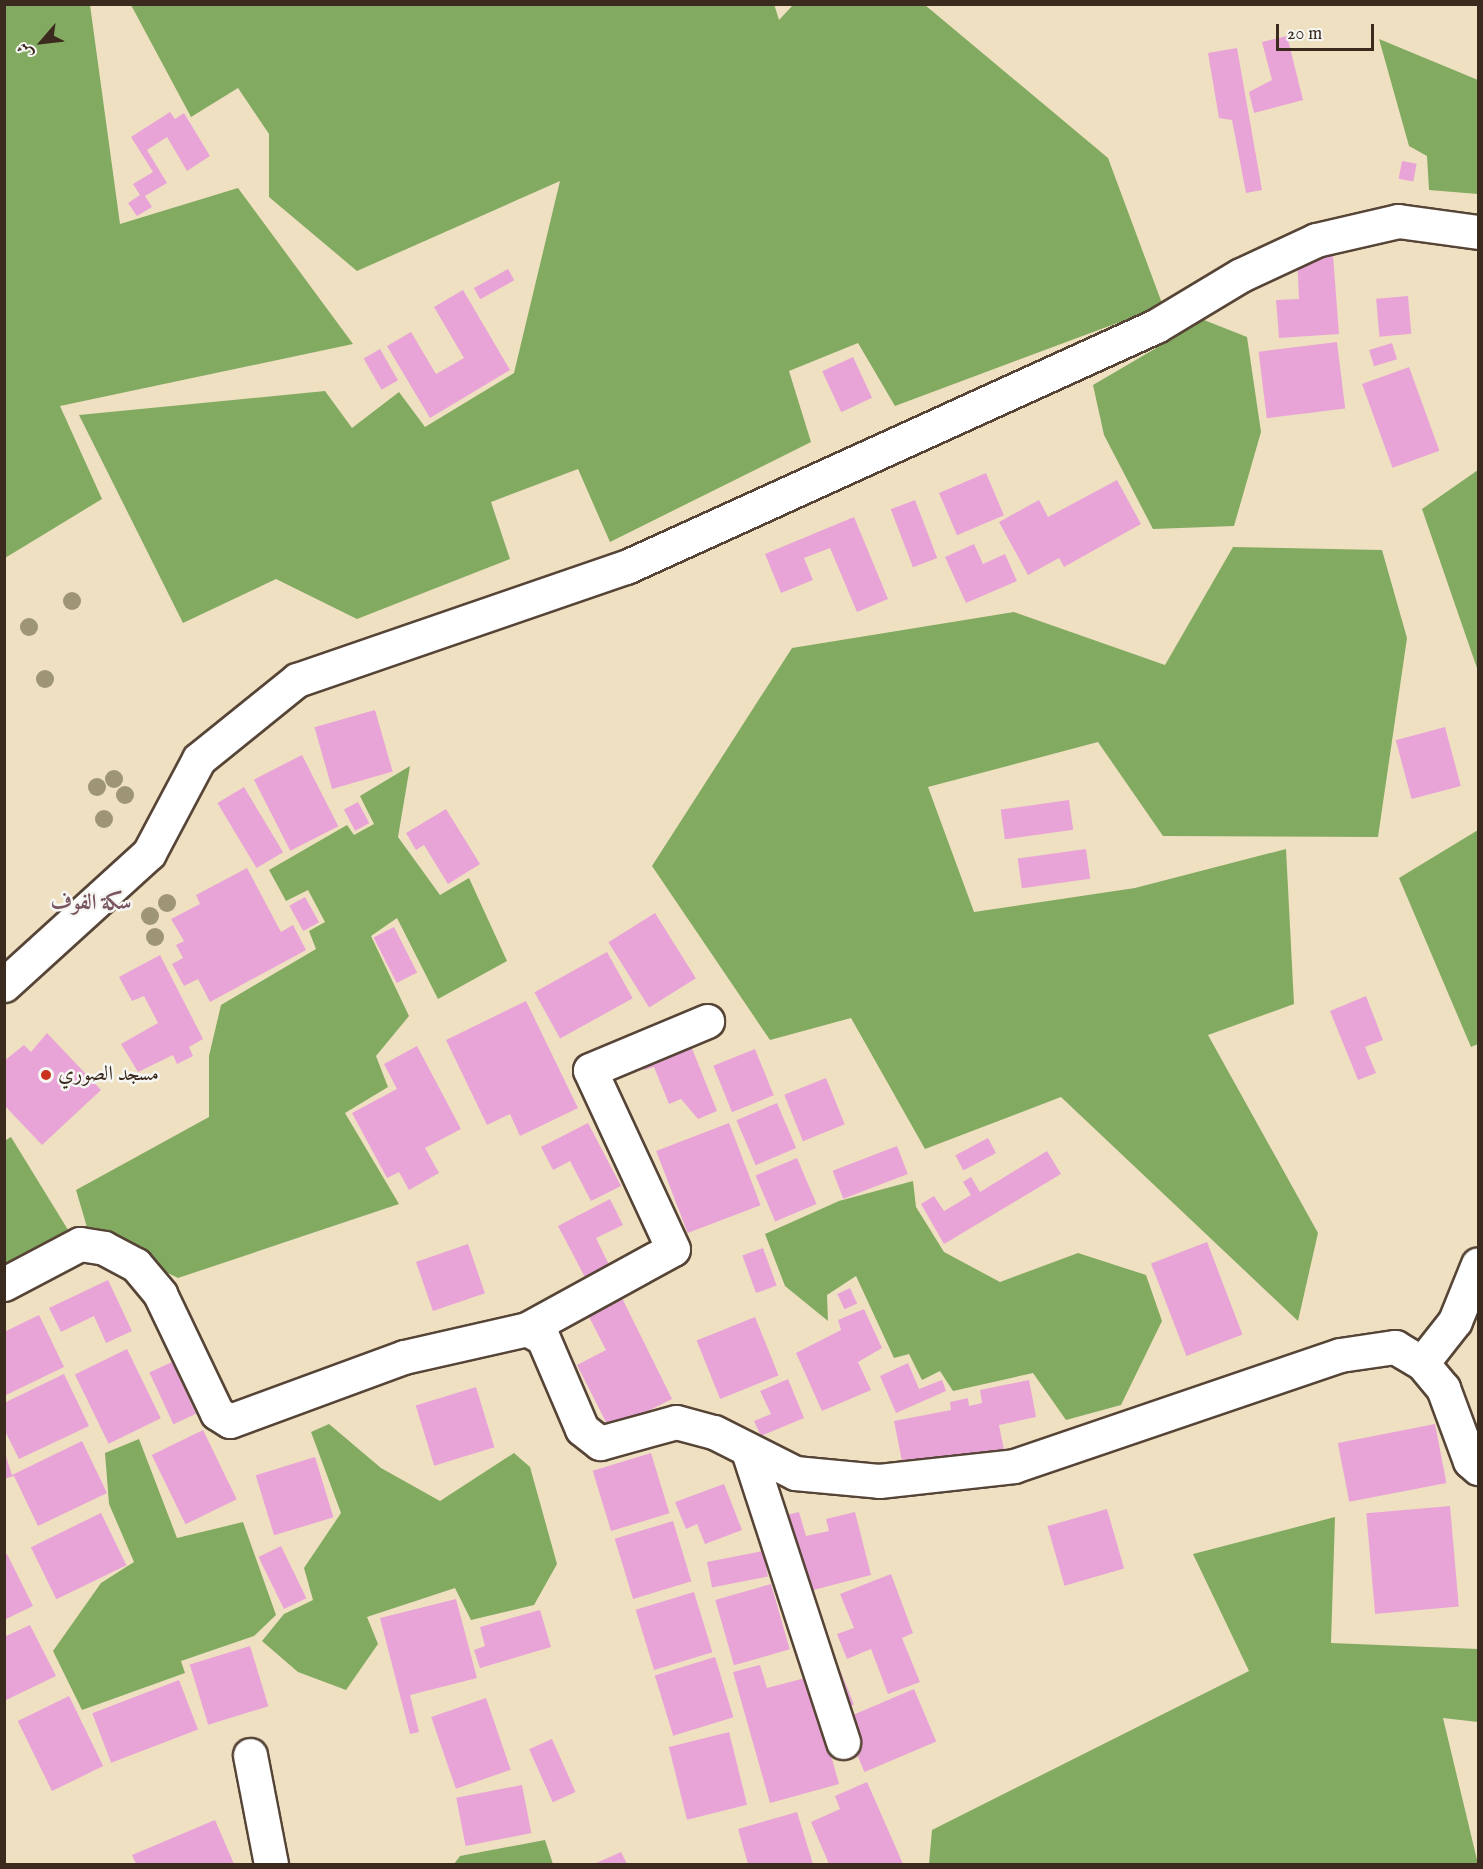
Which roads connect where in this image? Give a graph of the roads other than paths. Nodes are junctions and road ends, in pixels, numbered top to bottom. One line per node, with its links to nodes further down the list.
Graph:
1 (1479, 232): 2 (street)
2 (4, 985)
3 (707, 1021): 6 (street)
4 (1479, 1264): 7 (street)
5 (4, 1284): 6 (street)
6 (527, 1329): 8 (street)
7 (1422, 1363): 8 (street); 9 (street)
8 (749, 1454): 10 (street)
9 (1479, 1468)
10 (843, 1742)
11 (250, 1755): 12 (street)
12 (271, 1864)

